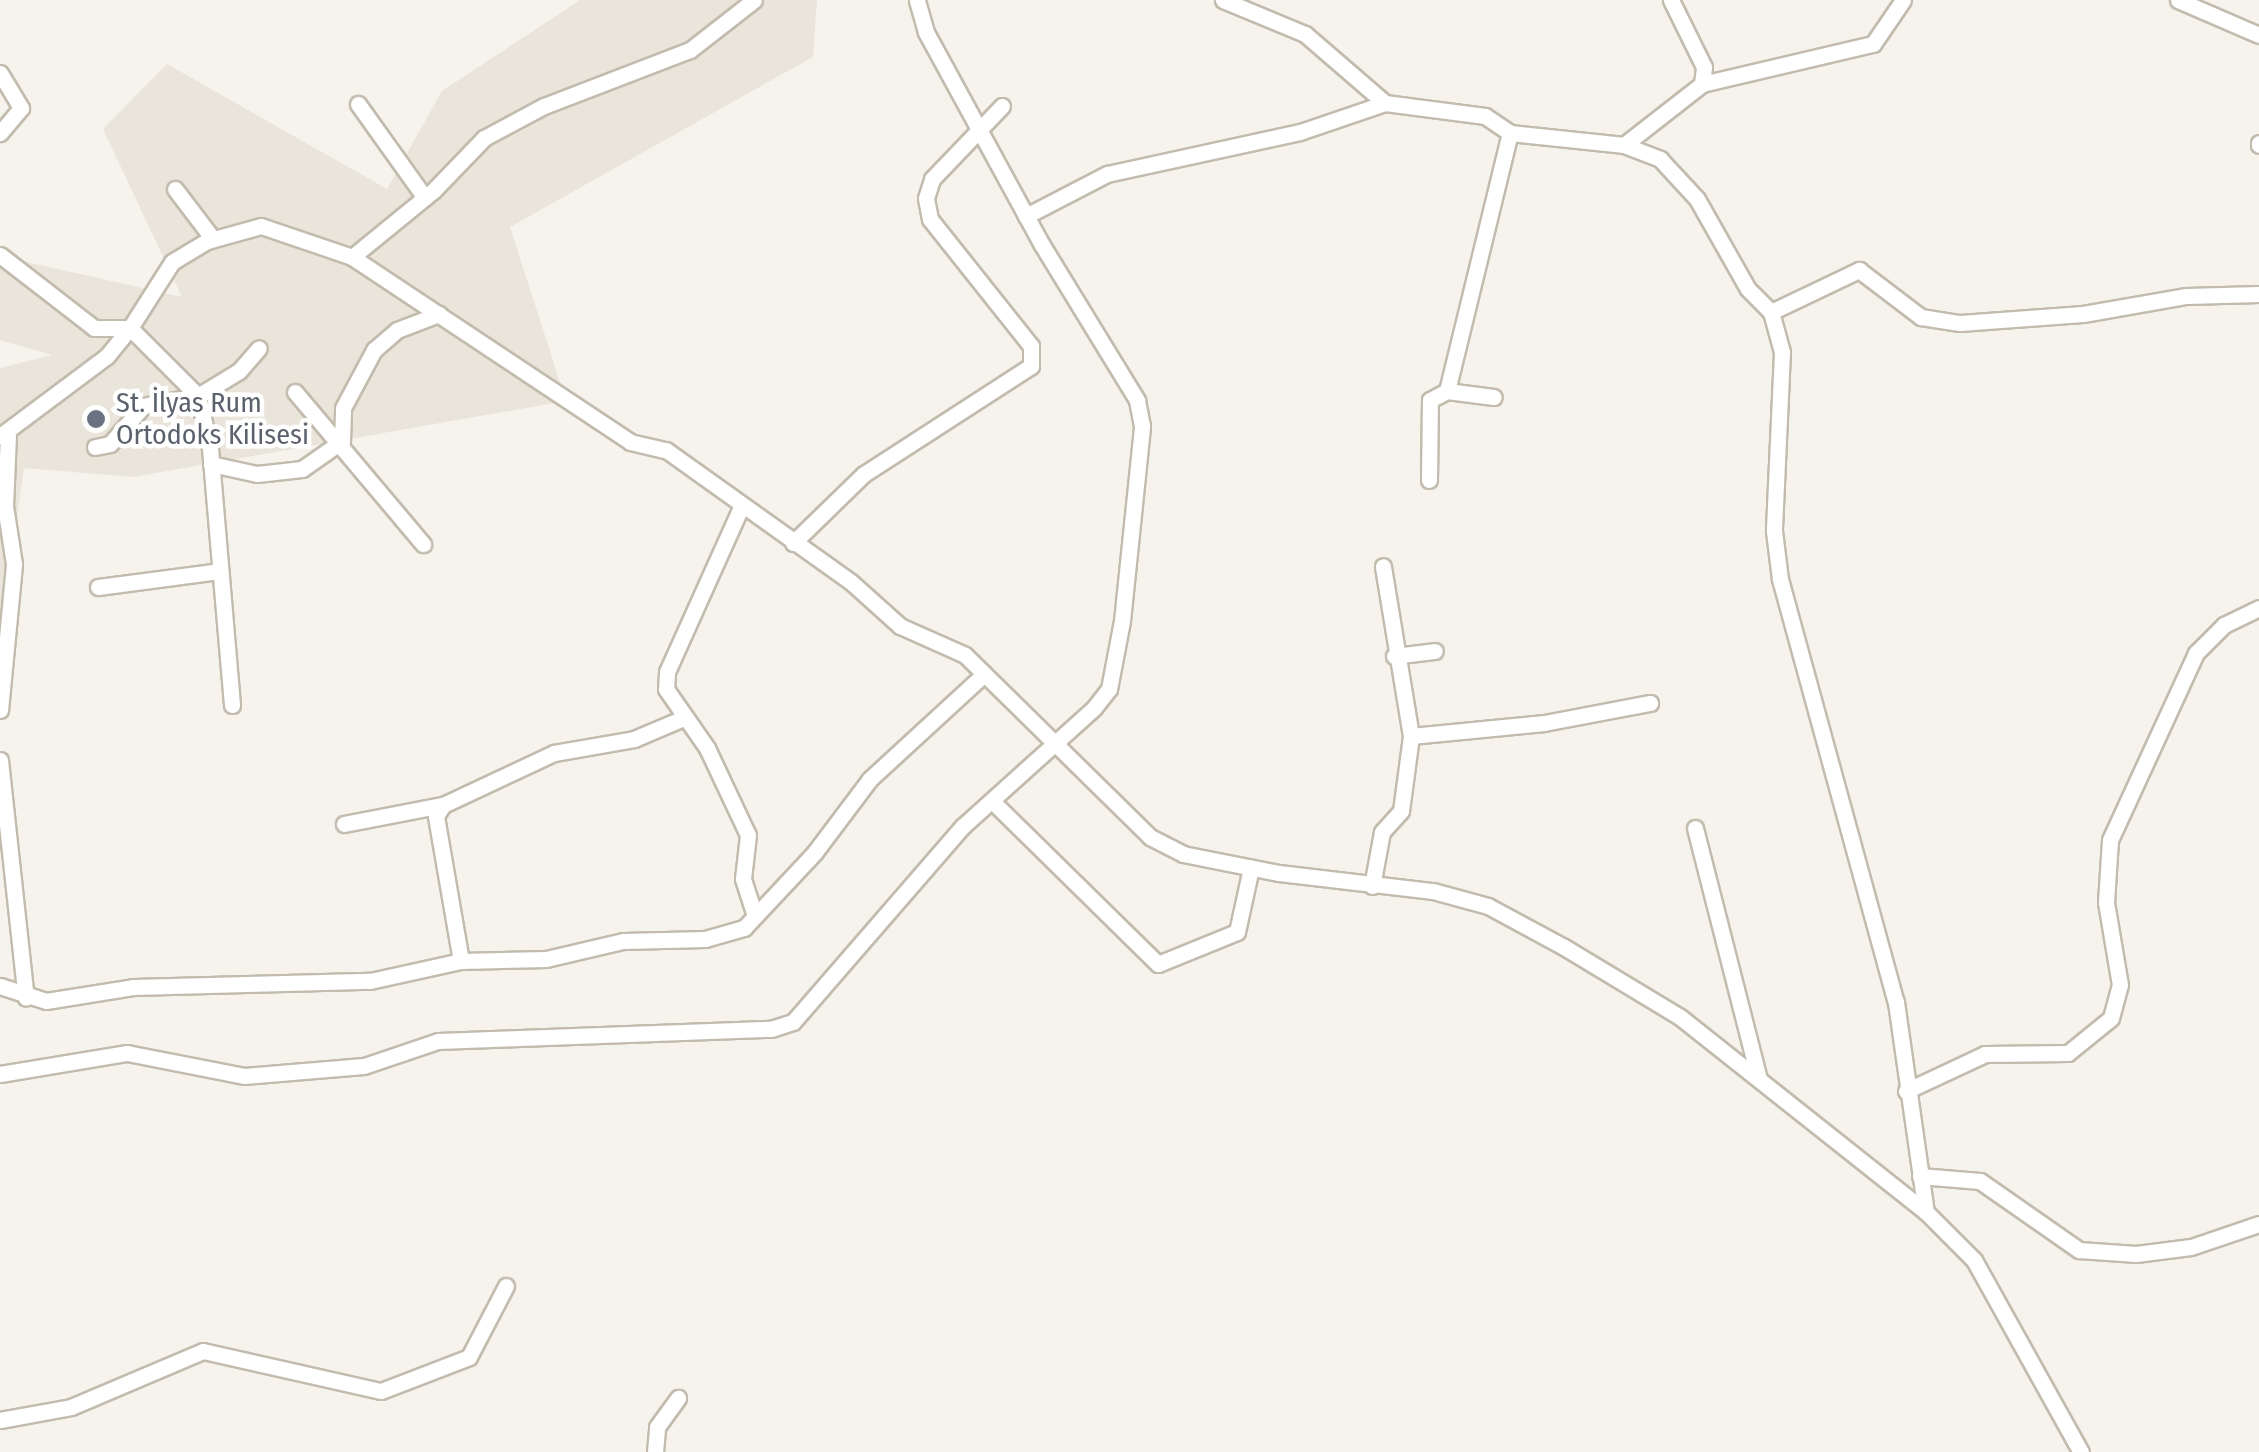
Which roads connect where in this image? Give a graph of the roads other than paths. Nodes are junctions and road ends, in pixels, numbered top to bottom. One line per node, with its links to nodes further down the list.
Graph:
1 (754, 0): 18 (street)
2 (917, 0): 13 (street)
3 (1223, 0): 10 (street)
4 (1671, 0): 9 (street)
5 (1903, 0): 9 (street)
6 (2178, 0): 7 (street)
7 (2259, 35)
8 (0, 73): 14 (street)
9 (1702, 84): 16 (street)
10 (1385, 102): 15 (street); 19 (street)
11 (358, 104): 18 (street)
12 (1002, 106): 13 (street)
13 (978, 128): 19 (street); 38 (street)
14 (0, 133)
15 (1510, 133): 16 (street); 29 (street)
16 (1624, 145): 24 (street)
17 (175, 188): 20 (street)
18 (425, 198): 22 (street)
19 (1026, 216): 52 (street)
20 (214, 239): 22 (street); 26 (street)
21 (0, 255): 26 (street)
22 (352, 257): 25 (street)
23 (2259, 294): 24 (street)
24 (1771, 312): 66 (street)
25 (439, 314): 33 (street); 37 (street)
26 (130, 328): 30 (street); 32 (street)
27 (259, 348): 30 (street)
28 (295, 392): 33 (street)
29 (1448, 392): 31 (street); 36 (street)
30 (198, 396): 34 (street); 35 (street)
31 (1494, 397)
32 (4, 435): 49 (street)
33 (342, 440): 35 (street); 39 (street)
34 (95, 447)
35 (212, 464): 41 (street)
36 (1429, 480)
37 (742, 505): 38 (street); 50 (street)
38 (793, 543): 46 (street)
39 (423, 544)
40 (1383, 566): 45 (street)
41 (219, 571): 42 (street); 48 (street)
42 (98, 587)
43 (2259, 608): 66 (street)
44 (1435, 651): 45 (street)
45 (1394, 656): 51 (street)
46 (984, 674): 52 (street); 60 (street)
47 (1650, 702): 51 (street)
48 (232, 705)
49 (0, 710)
50 (686, 717): 55 (street); 60 (street)
51 (1411, 736): 59 (street)
52 (1054, 743): 54 (street); 58 (street)
53 (0, 760): 63 (street)
54 (993, 802): 58 (street); 64 (street)
55 (443, 805): 56 (street); 61 (street)
56 (344, 824)
57 (1695, 828): 65 (street)
58 (1251, 868): 59 (street)
59 (1372, 886): 65 (street)
60 (755, 916): 61 (street)
61 (461, 961): 63 (street)
62 (0, 986): 63 (street)
63 (26, 998)
64 (0, 1074)
65 (1758, 1076): 68 (street)
66 (1906, 1091): 67 (street)
67 (1920, 1176): 68 (street); 69 (street)
68 (1926, 1212): 74 (street)
69 (2259, 1224)
70 (506, 1286): 72 (street)
71 (678, 1398): 73 (street)
72 (0, 1420)
73 (655, 1452)
74 (2081, 1452)

